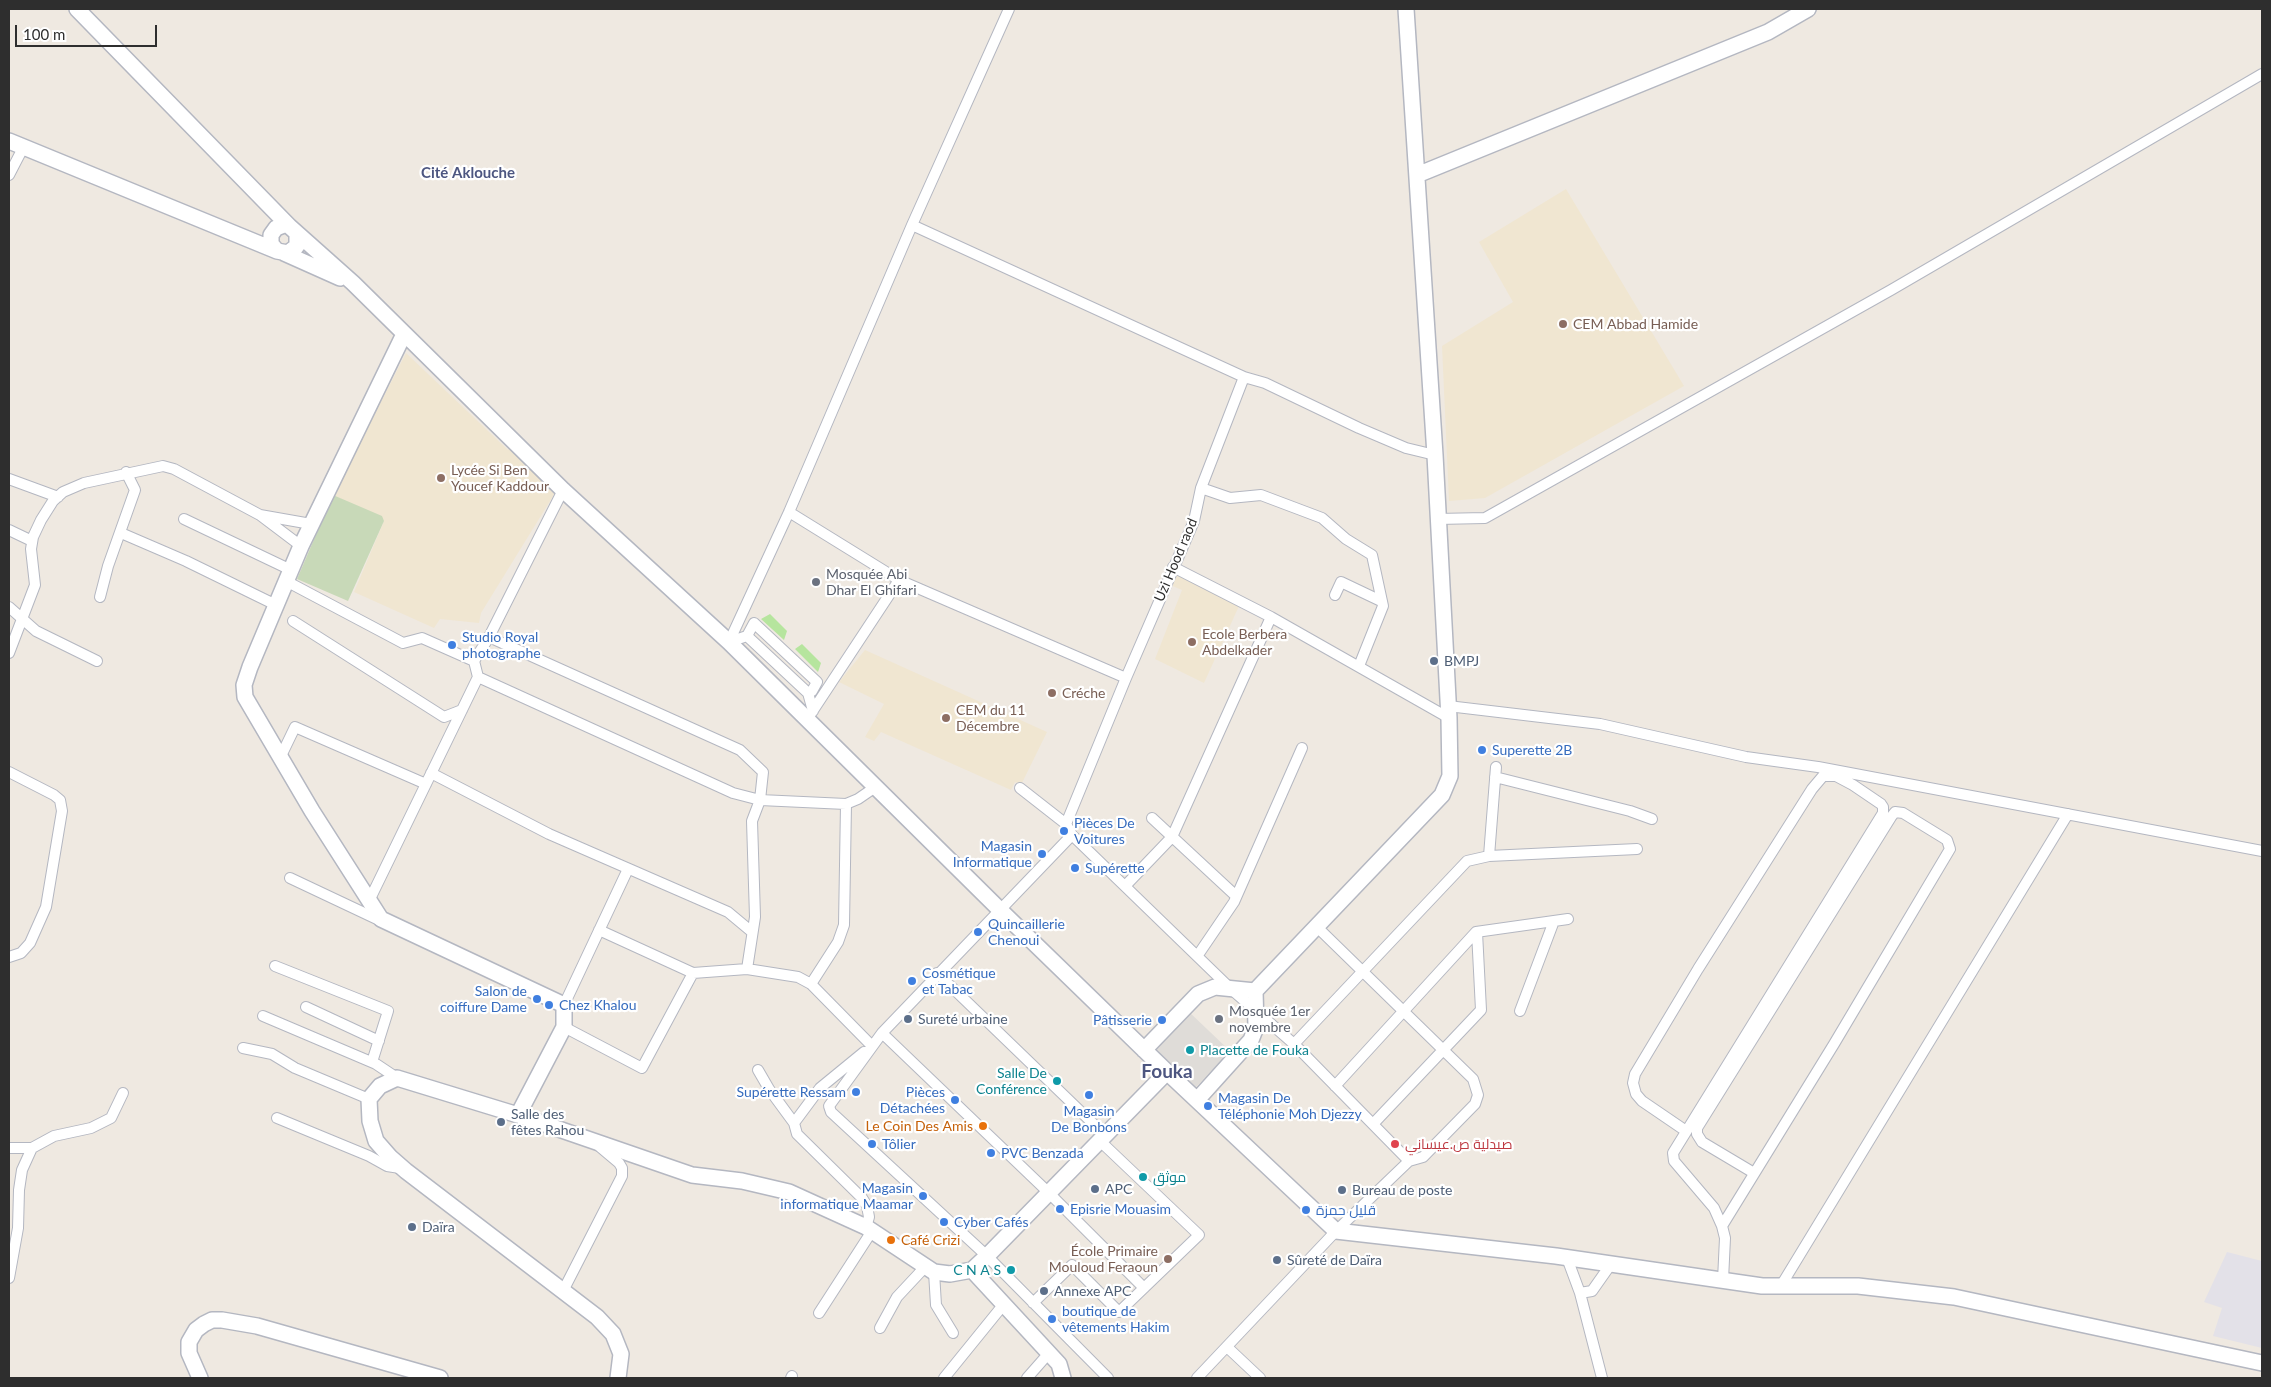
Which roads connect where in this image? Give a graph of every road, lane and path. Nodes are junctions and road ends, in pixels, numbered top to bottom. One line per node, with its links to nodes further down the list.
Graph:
1 (77, 9): 11 (main road)
2 (1009, 9): 10 (street)
3 (1406, 9): 9 (main road)
4 (1808, 9): 9 (main road)
5 (2262, 74): 25 (street)
6 (9, 142): 7 (main road)
7 (23, 148): 8 (street); 12 (main road)
8 (9, 175)
9 (1417, 175): 16 (main road)
10 (912, 224): 15 (street); 22 (street)
11 (293, 230): 12 (main road); 12 (main road); 13 (main road)
12 (281, 252): 13 (main road)
13 (353, 284): 14 (main road)
14 (404, 334): 20 (main road); 26 (main road)
15 (1244, 377): 16 (street); 19 (street, Uzi Hood raod)
16 (1435, 455): 25 (main road)
17 (126, 472): 21 (street); 23 (street); 28 (street)
18 (9, 479): 21 (street)
19 (1201, 488): 31 (street, Uzi Hood raod); 36 (street)
20 (562, 490): 42 (street); 43 (main road)
21 (58, 497): 29 (street)
22 (789, 512): 33 (street); 43 (street)
23 (260, 515): 26 (street); 30 (street)
24 (184, 519): 32 (street)
25 (1436, 519): 51 (main road)
26 (311, 524): 30 (main road)
27 (9, 530): 29 (street)
28 (121, 533): 35 (street); 37 (street)
29 (32, 541): 40 (street)
30 (301, 546): 32 (main road)
31 (1173, 567): 39 (street); 49 (street, Uzi Hood raod)
32 (289, 575): 37 (main road); 46 (street)
33 (899, 580): 49 (street); 52 (street)
34 (1335, 595): 36 (street)
35 (100, 597)
36 (1381, 601): 47 (street)
37 (276, 605): 54 (main road)
38 (9, 606): 40 (street)
39 (1271, 617): 47 (street); 67 (street)
40 (22, 618): 44 (street); 45 (street)
41 (293, 621): 50 (street)
42 (489, 637): 46 (street); 60 (street)
43 (729, 642): 52 (main road); 52 (street)
44 (9, 653)
45 (97, 660)
46 (474, 661): 48 (street)
47 (1359, 666): 51 (street)
48 (478, 677): 50 (street); 60 (street)
49 (1126, 678): 65 (street, Uzi Hood raod)
50 (462, 710): 56 (street)
51 (1448, 712): 62 (street); 80 (main road)
52 (811, 714): 58 (main road)
53 (1302, 748): 74 (street)
54 (281, 756): 57 (street); 75 (main road)
55 (9, 772): 85 (street)
56 (431, 773): 57 (street); 71 (street)
57 (426, 784): 75 (street)
58 (874, 788): 61 (street); 76 (main road)
59 (1020, 788): 65 (street)
60 (760, 800): 61 (street); 82 (street)
61 (846, 804): 91 (street)
62 (2068, 814): 69 (street); 139 (street)
63 (1152, 818): 67 (street)
64 (1652, 819): 70 (street)
65 (1066, 824): 66 (street)
66 (1072, 834): 73 (street); 76 (street)
67 (1172, 837): 73 (street); 74 (street)
68 (1637, 849): 70 (street)
69 (2262, 851)
70 (1488, 856): 88 (street)
71 (628, 868): 81 (street); 82 (street)
72 (290, 878): 77 (street)
73 (1126, 885): 84 (street)
74 (1236, 896): 84 (street)
75 (370, 899): 77 (main road)
76 (999, 909): 90 (street); 107 (main road)
77 (381, 918): 94 (main road)
78 (1568, 919): 79 (street)
79 (1554, 921): 83 (street); 97 (street)
80 (1316, 926): 88 (street); 93 (main road)
81 (599, 930): 89 (street); 94 (street)
82 (752, 932): 87 (street)
83 (1477, 932): 98 (street); 106 (street)
84 (1198, 955): 92 (street)
85 (9, 957)
86 (275, 966): 102 (street)
87 (747, 969): 89 (street); 91 (street)
88 (1363, 972): 98 (street); 103 (street)
89 (693, 973): 100 (street)
90 (937, 973): 101 (street); 121 (street)
91 (811, 984): 104 (street)
92 (1231, 988): 93 (main road); 96 (street); 107 (main road)
93 (1255, 991): 96 (main road)
94 (564, 1005): 100 (main road)
95 (306, 1007): 102 (street)
96 (1256, 1011): 103 (street); 115 (main road)
97 (1520, 1011)
98 (1403, 1012): 106 (street); 112 (street)
99 (263, 1016): 108 (street)
100 (564, 1027): 116 (main road)
101 (882, 1032): 104 (street); 128 (street)
102 (378, 1041): 108 (street)
103 (1294, 1044): 112 (street)
104 (872, 1046): 118 (street); 132 (street)
105 (243, 1048): 114 (street)
106 (1442, 1049): 119 (street); 125 (street)
107 (1144, 1050): 110 (main road)
108 (372, 1062): 111 (street)
109 (758, 1070): 118 (street)
110 (1167, 1072): 115 (main road); 121 (main road)
111 (397, 1078): 114 (main road); 116 (main road)
112 (1335, 1086): 119 (street)
113 (123, 1093): 124 (street)
114 (369, 1099): 126 (main road)
115 (1197, 1100): 131 (main road)
116 (518, 1115): 122 (main road)
117 (276, 1118): 126 (street)
118 (794, 1123): 130 (street)
119 (1373, 1124): 125 (street)
120 (1686, 1131): 120 (street); 129 (street)
121 (1103, 1138): 128 (main road); 140 (street)
122 (594, 1141): 130 (main road); 141 (street)
123 (9, 1148): 124 (street)
124 (32, 1148): 137 (street)
125 (1410, 1161): 131 (street)
126 (404, 1169): 141 (main road)
127 (1754, 1173): 127 (street); 129 (street)
128 (1049, 1193): 132 (main road); 140 (street)
129 (1722, 1226): 138 (street)
130 (869, 1229): 135 (main road); 145 (street)
131 (1336, 1232): 133 (main road); 148 (street)
132 (987, 1256): 136 (main road); 143 (street)
133 (1567, 1258): 134 (main road); 142 (street)
134 (1611, 1264): 138 (main road); 142 (street)
135 (930, 1270): 136 (main road); 146 (street); 147 (street)
136 (972, 1270): 144 (main road)
137 (9, 1278)
138 (1723, 1280): 139 (main road)
139 (1782, 1284): 150 (main road)
140 (1144, 1288): 143 (street)
141 (563, 1291): 153 (main road)
142 (1580, 1293): 160 (street)
143 (1033, 1303): 157 (street)
144 (1004, 1304): 149 (main road); 154 (street)
145 (818, 1313)
146 (880, 1328)
147 (953, 1333)
148 (1227, 1347): 158 (street); 159 (street)
149 (1049, 1354): 155 (street); 156 (main road)
150 (2262, 1363)
151 (200, 1378): 152 (main road)
152 (440, 1378)
153 (618, 1378)
154 (944, 1378)
155 (1027, 1378)
156 (1063, 1378)
157 (1108, 1378)
158 (1197, 1378)
159 (1260, 1378)
160 (1602, 1378)

